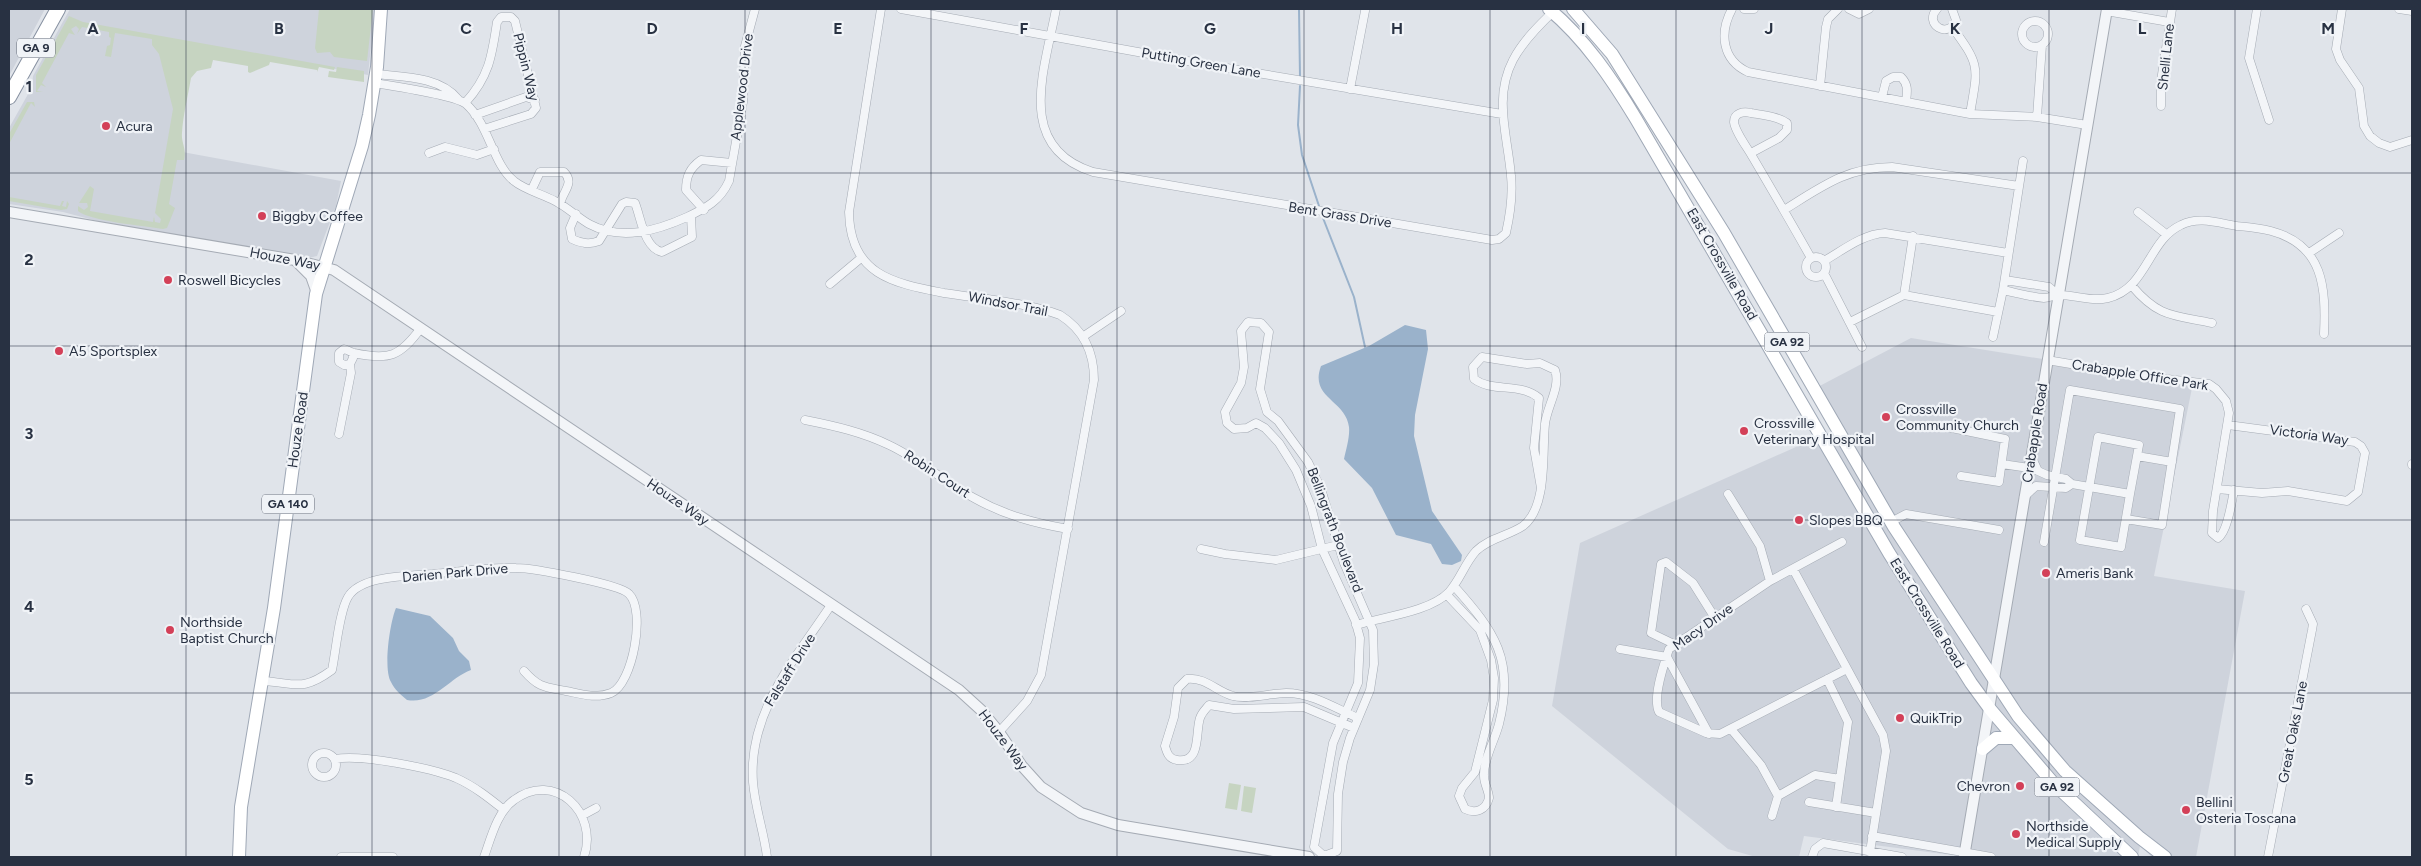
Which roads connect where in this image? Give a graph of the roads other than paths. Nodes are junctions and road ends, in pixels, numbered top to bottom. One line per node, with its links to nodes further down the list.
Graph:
1 (58, 9): 31 (highway, GA 9)
2 (381, 9): 28 (main road, Houze Road / GA 140)
3 (755, 9): 49 (street, Applewood Drive)
4 (881, 9): 66 (street, Windsor Trail)
5 (901, 9): 26 (street, Putting Green Lane)
6 (1056, 9): 26 (street, Bent Grass Drive)
7 (1573, 9): 116 (main road, East Crossville Road / GA 92)
8 (1732, 9): 29 (street)
9 (1744, 9): 10 (street)
10 (1754, 9)
11 (1838, 9): 29 (street)
12 (1849, 9): 13 (street)
13 (1869, 9)
14 (1937, 9): 25 (street)
15 (1952, 9): 25 (street)
16 (2172, 9): 24 (street, Shelli Lane)
17 (2257, 9): 41 (street)
18 (2342, 9): 44 (street)
19 (2399, 9): 23 (street)
20 (1553, 10): 37 (street, Bent Grass Drive); 147 (main road, East Crossville Road / GA 92)
21 (2106, 10): 24 (street); 42 (street, Crabapple Road)
22 (1364, 11): 30 (street)
23 (2412, 11)
24 (2169, 22): 36 (street, Shelli Lane)
25 (1952, 27): 38 (street)
26 (1051, 35): 30 (street, Putting Green Lane); 37 (street, Bent Grass Drive)
27 (2042, 45): 40 (street)
28 (375, 79): 34 (street); 34 (street, Applewood Drive); 70 (main road, Houze Road / GA 140)
29 (1820, 86): 32 (street)
30 (1350, 89): 37 (street, Putting Green Lane)
31 (9, 97)
32 (1882, 97): 35 (street); 35 (street)
33 (535, 100): 34 (street, Pippin Way); 39 (street); 43 (street, Pippin Way)
34 (462, 102): 39 (street, Applewood Drive)
35 (1906, 102): 38 (street)
36 (2161, 106)
37 (1502, 114)
38 (1970, 114): 40 (street)
39 (475, 115): 43 (street, Applewood Drive)
40 (2037, 117): 42 (street)
41 (2269, 120)
42 (2087, 125): 79 (street, Crabapple Road)
43 (484, 129): 45 (street, Applewood Drive)
44 (2412, 140)
45 (494, 148): 46 (street); 51 (street, Applewood Drive)
46 (429, 152)
47 (1751, 153): 47 (street); 54 (street)
48 (2023, 161): 50 (street)
49 (732, 164): 53 (street, Applewood Drive); 53 (street)
50 (2019, 186): 54 (street); 64 (street)
51 (532, 189): 52 (street, Applewood Drive); 52 (street)
52 (560, 204): 57 (street, Applewood Drive)
53 (704, 210): 58 (street, Applewood Drive)
54 (1784, 210): 67 (street)
55 (9, 212): 68 (street, Houze Way)
56 (2138, 212): 62 (street)
57 (576, 214): 59 (street, Applewood Drive); 59 (street)
58 (690, 216): 60 (street, Applewood Drive); 60 (street)
59 (604, 230): 60 (street, Applewood Drive); 60 (street)
60 (645, 232)
61 (2339, 232): 65 (street)
62 (2166, 234): 65 (street); 75 (street)
63 (1912, 236): 64 (street); 69 (street); 78 (street)
64 (2008, 253): 72 (street)
65 (2309, 253): 86 (street)
66 (861, 258): 73 (street); 87 (street, Windsor Trail)
67 (1811, 258): 69 (street); 71 (street)
68 (295, 260): 70 (street, Houze Way); 77 (street)
69 (1824, 261): 71 (street)
70 (323, 266): 77 (main road, Houze Road / GA 140); 85 (street, Houze Way)
71 (1824, 272): 83 (street)
72 (2005, 280): 74 (street); 76 (street)
73 (830, 284)
74 (2035, 285): 79 (street); 80 (street)
75 (2132, 286): 79 (street); 84 (street)
76 (2003, 290): 80 (street); 82 (street)
77 (316, 293): 141 (main road, Houze Road / GA 140)
78 (1904, 295): 82 (street); 83 (street)
79 (2058, 295): 80 (street); 91 (street, Crabapple Road)
80 (2032, 296)
81 (1122, 311): 87 (street)
82 (1998, 312): 88 (street)
83 (1850, 322): 89 (street)
84 (2212, 322)
85 (421, 328): 90 (street); 128 (street, Houze Way)
86 (2324, 334)
87 (1084, 336): 117 (street, Windsor Trail)
88 (1993, 338)
89 (1862, 347)
90 (352, 353): 92 (street); 92 (street)
91 (2047, 360): 94 (street, Crabapple Office Park); 99 (street, Crabapple Road)
92 (350, 364): 97 (street)
93 (805, 420): 117 (street, Robin Court)
94 (2228, 424): 110 (street, Crabapple Office Park); 111 (street, Victoria Way)
95 (1947, 427): 102 (street)
96 (1284, 428): 98 (street); 98 (street, Bellingrath Boulevard); 121 (street, Bellingrath Boulevard)
97 (339, 434)
98 (1273, 436): 123 (street, Bellingrath Boulevard)
99 (2031, 456): 103 (street, Crabapple Road); 105 (street)
100 (2137, 456): 101 (street); 108 (street); 113 (street)
101 (2172, 462): 105 (street); 115 (street)
102 (2002, 464): 103 (street); 104 (street)
103 (2029, 468): 114 (street, Crabapple Road)
104 (1961, 476)
105 (2054, 477): 106 (street); 107 (street)
106 (2072, 484): 107 (street); 108 (street)
107 (2053, 486): 114 (street); 120 (street)
108 (2089, 487): 113 (street); 115 (street)
109 (1541, 488): 109 (street); 126 (street)
110 (2217, 489): 111 (street); 111 (street, Crabapple Office Park)
111 (2234, 490)
112 (1728, 494): 125 (street)
113 (2130, 494): 115 (street)
114 (2024, 497): 142 (street, Crabapple Road)
115 (2126, 519)
116 (1892, 522): 118 (street); 142 (main road, East Crossville Road / GA 92)
117 (1068, 529): 153 (street, Windsor Trail)
118 (1999, 530)
119 (1842, 542): 124 (street, Macy Drive)
120 (2044, 542)
121 (1338, 545): 123 (street); 131 (street, Bellingrath Boulevard)
122 (1201, 549): 123 (street)
123 (1322, 549): 132 (street, Bellingrath Boulevard)
124 (1793, 569): 125 (street, Macy Drive); 138 (street)
125 (1770, 581): 130 (street, Macy Drive)
126 (1454, 586): 127 (street); 145 (street)
127 (1447, 595): 131 (street); 144 (street)
128 (831, 604): 153 (street, Houze Way); 178 (street, Falstaff Drive)
129 (2306, 609): 186 (street, Great Oaks Lane)
130 (1715, 618): 133 (street, Macy Drive); 133 (street)
131 (1369, 621): 132 (street); 137 (street, Bellingrath Boulevard)
132 (1356, 625): 136 (street, Bellingrath Boulevard)
133 (1676, 645): 135 (street, Macy Drive)
134 (1620, 649): 135 (street)
135 (1667, 657): 154 (street); 154 (street, Macy Drive)
136 (1359, 663): 137 (street); 148 (street, Bellingrath Boulevard)
137 (1374, 664): 149 (street, Bellingrath Boulevard)
138 (1847, 669): 140 (street); 167 (street)
139 (524, 671): 141 (street, Darien Park Drive)
140 (1827, 679): 152 (street); 159 (street)
141 (263, 681): 173 (main road, Houze Road / GA 140)
142 (1994, 681): 147 (street, Crabapple Road); 185 (main road, GA 92)
143 (1282, 693): 146 (street); 146 (street); 148 (street)
144 (1493, 700): 145 (street); 158 (street)
145 (1503, 702): 158 (street)
146 (1284, 706): 150 (street)
147 (1990, 709): 155 (main road, GA 92); 156 (street, Crabapple Road)
148 (1346, 712): 149 (street); 150 (street, Bellingrath Boulevard)
149 (1358, 718): 151 (street, Bellingrath Boulevard)
150 (1341, 723): 151 (street); 160 (street, Bellingrath Boulevard)
151 (1354, 728): 161 (street, Bellingrath Boulevard)
152 (1730, 729): 154 (street); 162 (street)
153 (999, 732): 179 (street, Houze Way)
154 (1709, 734)
155 (2014, 738): 156 (main road); 184 (main road, GA 92)
156 (1982, 749): 172 (street, Crabapple Road)
157 (335, 759): 166 (street)
158 (1479, 773): 158 (street)
159 (1840, 779): 162 (street); 164 (street)
160 (1324, 791): 161 (street); 180 (street, Bellingrath Boulevard)
161 (1338, 794): 180 (street, Bellingrath Boulevard)
162 (1778, 796): 169 (street)
163 (1809, 802): 164 (street)
164 (1836, 807): 167 (street)
165 (596, 808): 168 (street)
166 (504, 810): 168 (street); 176 (street)
167 (1876, 813): 170 (street)
168 (583, 815): 177 (street)
169 (1772, 816)
170 (1872, 836): 171 (street); 172 (street)
171 (1870, 852): 181 (street); 182 (street)
172 (1964, 855): 183 (street)
173 (240, 857)
174 (341, 857): 175 (street)
175 (393, 857)
176 (484, 857)
177 (584, 857)
178 (767, 857)
179 (1309, 857)
180 (1324, 857)
181 (1812, 857)
182 (1902, 857)
183 (1987, 857)
184 (2132, 857)
185 (2165, 857)
186 (2268, 857)

